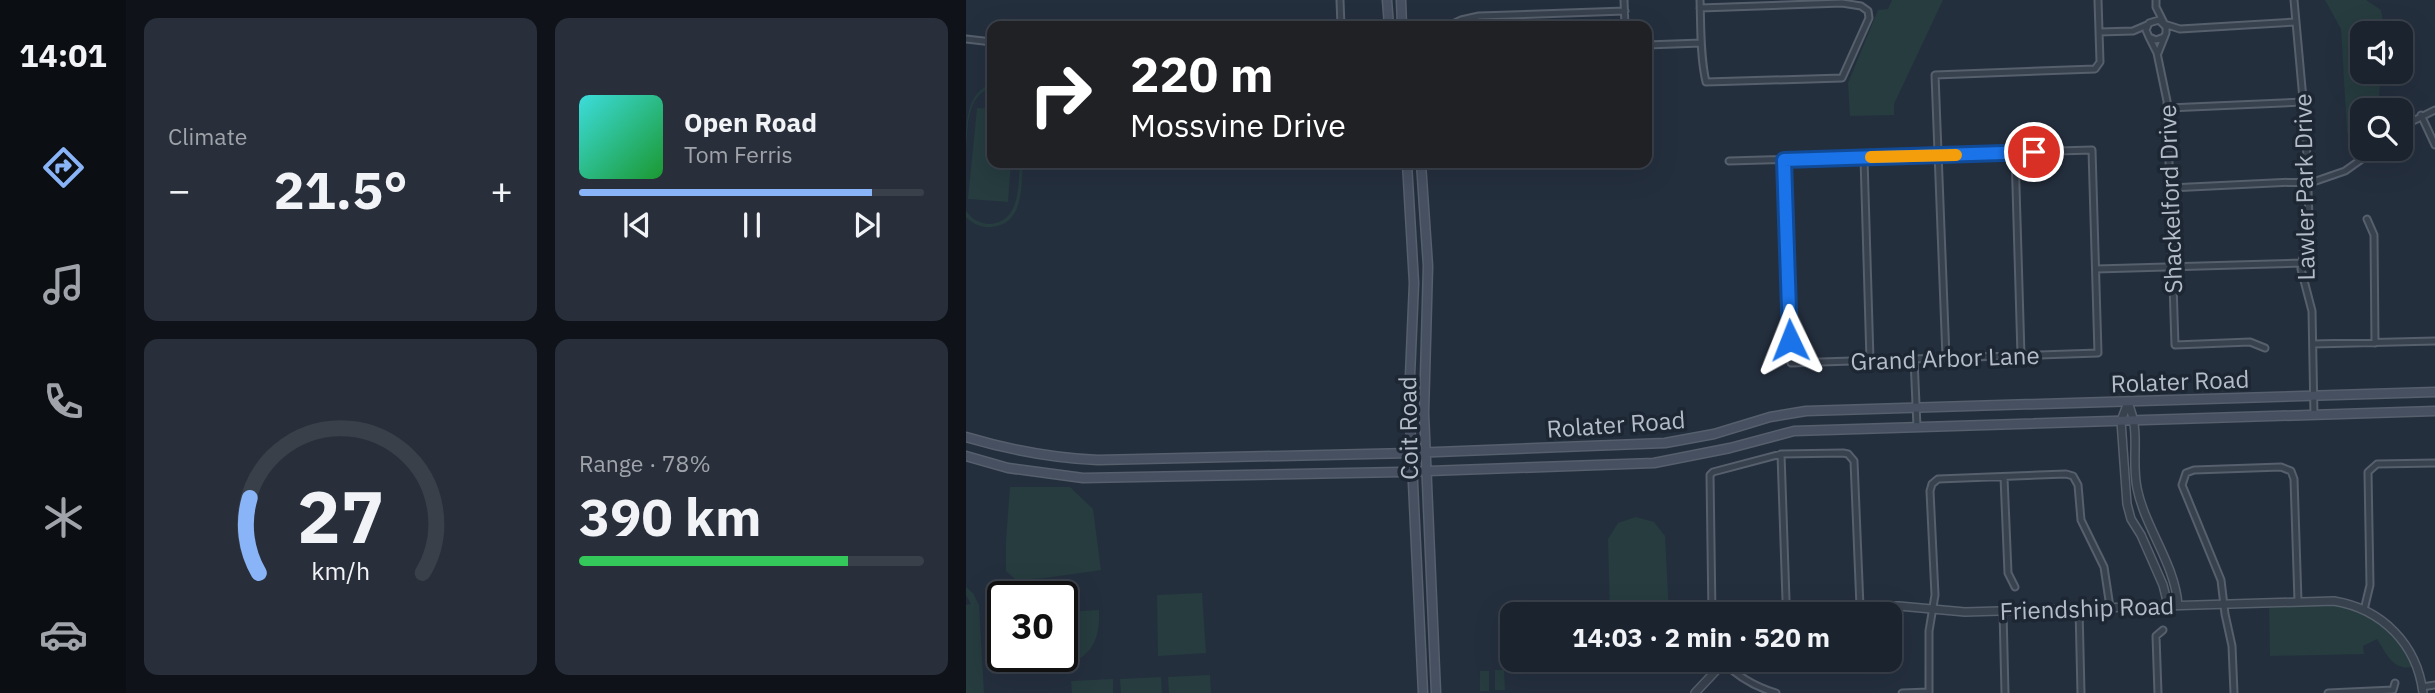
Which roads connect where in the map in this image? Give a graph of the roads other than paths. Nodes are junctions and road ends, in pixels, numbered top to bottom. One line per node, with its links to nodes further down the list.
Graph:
1 (1340, 0): 12 (street)
2 (1388, 0): 13 (main road)
3 (1401, 0): 14 (main road)
4 (1625, 0): 10 (street)
5 (1700, 0): 9 (street)
6 (2098, 0): 23 (street)
7 (2294, 0): 18 (street, Lawler Park Drive)
8 (2156, 3): 19 (street); 20 (street)
9 (1700, 8): 28 (street); 28 (street)
10 (1625, 11): 11 (street); 17 (street)
11 (1468, 18): 15 (street); 16 (street)
12 (1341, 21)
13 (1389, 21)
14 (1402, 21)
15 (1460, 21)
16 (1468, 21)
17 (1625, 21)
18 (2296, 22): 21 (street); 33 (street, Lawler Park Drive)
19 (2149, 23): 20 (street); 22 (street); 25 (street)
20 (2164, 23): 21 (street); 24 (street)
21 (2180, 29): 24 (street)
22 (2133, 31): 23 (street); 25 (street)
23 (2099, 32): 32 (street)
24 (2164, 36): 25 (street); 30 (street)
25 (2149, 37): 30 (street, Shackelford Drive)
26 (966, 39): 27 (street)
27 (987, 41)
28 (1701, 43): 29 (street)
29 (1652, 45)
30 (2157, 53): 34 (street, Shackelford Drive)
31 (1929, 67): 32 (street)
32 (1936, 75): 40 (street)
33 (2304, 102): 34 (street); 47 (street, Lawler Park Drive)
34 (2168, 108): 48 (street, Shackelford Drive)
35 (2435, 110): 36 (street)
36 (2421, 115): 37 (street); 38 (street)
37 (2413, 120)
38 (2435, 145)
39 (2015, 153): 40 (street); 54 (street); 61 (street)
40 (1939, 155): 41 (street); 62 (street)
41 (1864, 158): 42 (street); 64 (street)
42 (1784, 160): 43 (street); 64 (street, Grand Arbor Lane)
43 (1729, 161)
44 (2359, 161): 47 (street)
45 (1407, 168): 51 (main road, Coit Road)
46 (1421, 168): 50 (main road, Coit Road)
47 (2308, 183): 48 (street); 52 (street, Lawler Park Drive)
48 (2170, 188): 53 (street, Shackelford Drive)
49 (2367, 219): 58 (street)
50 (1426, 225): 51 (main road); 56 (main road, Coit Road)
51 (1411, 226): 55 (main road, Coit Road)
52 (2301, 263): 53 (street); 59 (street, Lawler Park Drive)
53 (2173, 266): 54 (street); 60 (street, Shackelford Drive)
54 (2095, 269): 61 (street, Grand Arbor Lane)
55 (1412, 330): 56 (main road); 78 (main road, Coit Road)
56 (1428, 331): 79 (main road, Coit Road)
57 (2435, 341): 58 (street)
58 (2375, 342): 59 (street)
59 (2313, 344): 66 (street, Lawler Park Drive)
60 (2265, 348)
61 (2021, 355): 62 (street, Grand Arbor Lane)
62 (1946, 358): 63 (street, Grand Arbor Lane)
63 (1914, 359): 64 (street, Grand Arbor Lane); 68 (street)
64 (1870, 360)
65 (2435, 392): 66 (main road, Rolater Road)
66 (2314, 396): 67 (main road, Rolater Road); 70 (street, Lawler Park Drive)
67 (2128, 402): 68 (main road, Rolater Road); 71 (street); 72 (street)
68 (1915, 408): 73 (street); 75 (main road, Rolater Road)
69 (2435, 411): 70 (main road, Rolater Road)
70 (2314, 415): 71 (main road, Rolater Road)
71 (2135, 420): 72 (main road, Rolater Road); 95 (street)
72 (2121, 421): 73 (main road, Rolater Road); 96 (street)
73 (1917, 427): 85 (main road, Rolater Road)
74 (966, 438): 77 (main road, Rolater Road)
75 (1660, 443): 76 (main road, Rolater Road); 85 (main road)
76 (1555, 448): 79 (main road, Rolater Road); 87 (main road)
77 (1013, 450): 84 (main road, Rolater Road); 88 (main road)
78 (1411, 453): 79 (main road, Rolater Road); 82 (main road, Rolater Road); 89 (main road, Coit Road)
79 (1426, 453): 90 (main road, Coit Road)
80 (1781, 454): 101 (street); 102 (street); 103 (street)
81 (966, 456): 88 (main road, Rolater Road)
82 (1297, 456): 83 (main road, Rolater Road); 91 (main road)
83 (1220, 458): 84 (main road, Rolater Road); 92 (main road)
84 (1111, 460): 94 (main road)
85 (1662, 462): 87 (main road, Rolater Road)
86 (2435, 463): 111 (street)
87 (1555, 467): 90 (main road, Rolater Road)
88 (1008, 468): 94 (main road, Rolater Road)
89 (1412, 471): 90 (main road, Rolater Road); 91 (main road, Rolater Road); 115 (main road, Coit Road)
90 (1427, 471): 114 (main road, Coit Road)
91 (1286, 474): 92 (main road, Rolater Road)
92 (1221, 476): 94 (main road, Rolater Road)
93 (2004, 477): 99 (street); 108 (street); 110 (street)
94 (1110, 478)
95 (2141, 502): 96 (street); 97 (street)
96 (2128, 507): 98 (street)
97 (2150, 524): 98 (street); 106 (street)
98 (2138, 533): 105 (street)
99 (2015, 587)
100 (2298, 601): 104 (street, Friendship Road); 104 (street); 111 (street, Friendship Road)
101 (1712, 602)
102 (1786, 602)
103 (1860, 602)
104 (2224, 604): 106 (street, Friendship Road); 130 (street)
105 (2168, 605): 106 (street, Friendship Road); 108 (street, Friendship Road)
106 (2178, 605)
107 (1902, 606): 110 (street, Friendship Road)
108 (2110, 607): 109 (street, Friendship Road)
109 (2079, 608): 112 (street, Friendship Road); 128 (street)
110 (1933, 610): 112 (street, Friendship Road); 126 (street)
111 (2364, 610): 120 (street)
112 (2003, 611): 127 (street)
113 (2163, 630): 129 (street)
114 (1435, 669): 115 (main road); 122 (main road, Coit Road)
115 (1422, 670): 121 (main road, Coit Road)
116 (1713, 672): 123 (street)
117 (1738, 672): 124 (street)
118 (2395, 684): 131 (street)
119 (2435, 685): 120 (street)
120 (2422, 690)
121 (1423, 693)
122 (1436, 693)
123 (1695, 693)
124 (1776, 693)
125 (1902, 693): 126 (street)
126 (1929, 693)
127 (2005, 693)
128 (2081, 693)
129 (2158, 693)
130 (2234, 693)
131 (2328, 693)

